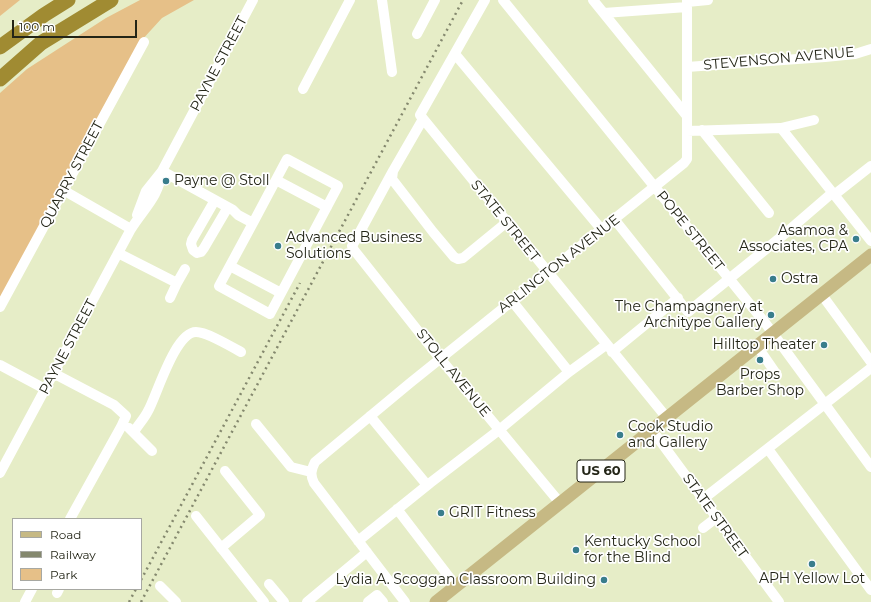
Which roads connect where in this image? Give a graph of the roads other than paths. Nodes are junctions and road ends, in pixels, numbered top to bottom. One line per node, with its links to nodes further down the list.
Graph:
1 (68, 0): 15 (highway)
2 (112, 0): 20 (highway)
3 (253, 0): 29 (street, PAYNE STREET)
4 (350, 0): 21 (street)
5 (382, 0): 19 (street)
6 (435, 0): 13 (street)
7 (485, 0): 17 (street)
8 (503, 0): 32 (street, POPE STREET)
9 (593, 0): 12 (street)
10 (708, 0): 11 (street)
11 (687, 3): 12 (street); 18 (street, ARLINGTON AVENUE)
12 (604, 14): 22 (street)
13 (417, 34)
14 (144, 42): 33 (street, QUARRY STREET)
15 (0, 47)
16 (871, 49): 18 (street, STEVENSON AVENUE)
17 (455, 54): 23 (street); 43 (street)
18 (687, 67): 22 (street, ARLINGTON AVENUE)
19 (392, 72)
20 (0, 79)
21 (303, 89)
22 (687, 116): 27 (street, ARLINGTON AVENUE)
23 (421, 117): 30 (street); 40 (street, STATE STREET)
24 (814, 120): 25 (street)
25 (781, 128): 26 (street); 34 (street)
26 (702, 130): 27 (street); 38 (street)
27 (687, 131): 32 (street, ARLINGTON AVENUE)
28 (871, 166): 34 (street)
29 (162, 171): 35 (street); 42 (street, PAYNE STREET)
30 (394, 171): 40 (street); 62 (street, STOLL AVENUE)
31 (276, 180): 36 (street); 36 (street); 41 (street)
32 (655, 188): 39 (street, ARLINGTON AVENUE); 50 (street, POPE STREET)
33 (63, 190): 42 (street); 57 (street, QUARRY STREET)
34 (833, 194): 44 (street); 50 (street)
35 (215, 200): 37 (street); 37 (street)
36 (327, 207): 52 (street)
37 (230, 208): 41 (street)
38 (768, 213)
39 (615, 220): 43 (street, ARLINGTON AVENUE); 55 (street)
40 (507, 222): 49 (street, STATE STREET)
41 (252, 223): 47 (street)
42 (133, 225): 45 (street, PAYNE STREET)
43 (602, 230): 49 (street, ARLINGTON AVENUE)
44 (871, 241)
45 (118, 253): 51 (street); 67 (street, PAYNE STREET)
46 (871, 255): 53 (main road, US 60)
47 (230, 266): 52 (street); 52 (street)
48 (184, 269): 51 (street)
49 (548, 273): 56 (street, ARLINGTON AVENUE); 60 (street, STATE STREET)
50 (729, 279): 55 (street); 58 (street, POPE STREET)
51 (177, 283): 54 (street)
52 (281, 293)
53 (822, 295): 58 (main road, US 60); 63 (street)
54 (170, 298)
55 (678, 298): 60 (street)
56 (512, 301): 62 (street, ARLINGTON AVENUE); 66 (street)
57 (0, 307)
58 (773, 334): 59 (main road, US 60); 70 (street, POPE STREET)
59 (757, 346): 68 (street); 72 (main road, US 60)
60 (609, 348): 66 (street); 72 (street, STATE STREET)
61 (241, 352): 77 (street)
62 (441, 358): 71 (street, ARLINGTON AVENUE); 75 (street, STOLL AVENUE)
63 (871, 362)
64 (0, 365): 69 (street)
65 (871, 368): 70 (street)
66 (569, 372): 75 (street)
67 (53, 373): 69 (street, PAYNE STREET); 74 (street)
68 (777, 375)
69 (45, 389): 83 (street, PAYNE STREET)
70 (825, 404): 78 (street); 80 (street, POPE STREET)
71 (370, 416): 82 (street, ARLINGTON AVENUE); 84 (street)
72 (666, 418): 76 (main road, US 60)
73 (256, 424): 82 (street)
74 (122, 427): 77 (street); 89 (street)
75 (499, 430): 84 (street); 86 (street, STOLL AVENUE)
76 (652, 430): 85 (street, STATE STREET); 86 (main road, US 60)
77 (134, 432): 79 (street)
78 (768, 449): 85 (street); 99 (street)
79 (152, 452)
80 (871, 467)
81 (225, 471): 93 (street)
82 (311, 472): 92 (street)
83 (0, 473)
84 (427, 485): 87 (street)
85 (703, 499): 90 (street, STATE STREET)
86 (560, 503): 97 (main road, US 60)
87 (397, 509): 92 (street); 97 (street)
88 (196, 516): 93 (street)
89 (71, 518)
90 (716, 518): 91 (street); 109 (street, STATE STREET)
91 (703, 528)
92 (358, 541): 94 (street)
93 (222, 548): 103 (street)
94 (367, 552): 100 (street); 105 (street)
95 (269, 584): 104 (street)
96 (160, 586): 102 (street)
97 (456, 586): 108 (main road, US 60)
98 (31, 590): 101 (street)
99 (871, 590)
100 (400, 600)
101 (25, 602)
102 (176, 602)
103 (264, 602)
104 (284, 602)
105 (307, 602)
106 (368, 602): 107 (street)
107 (383, 602)
108 (436, 602)
109 (778, 602)

